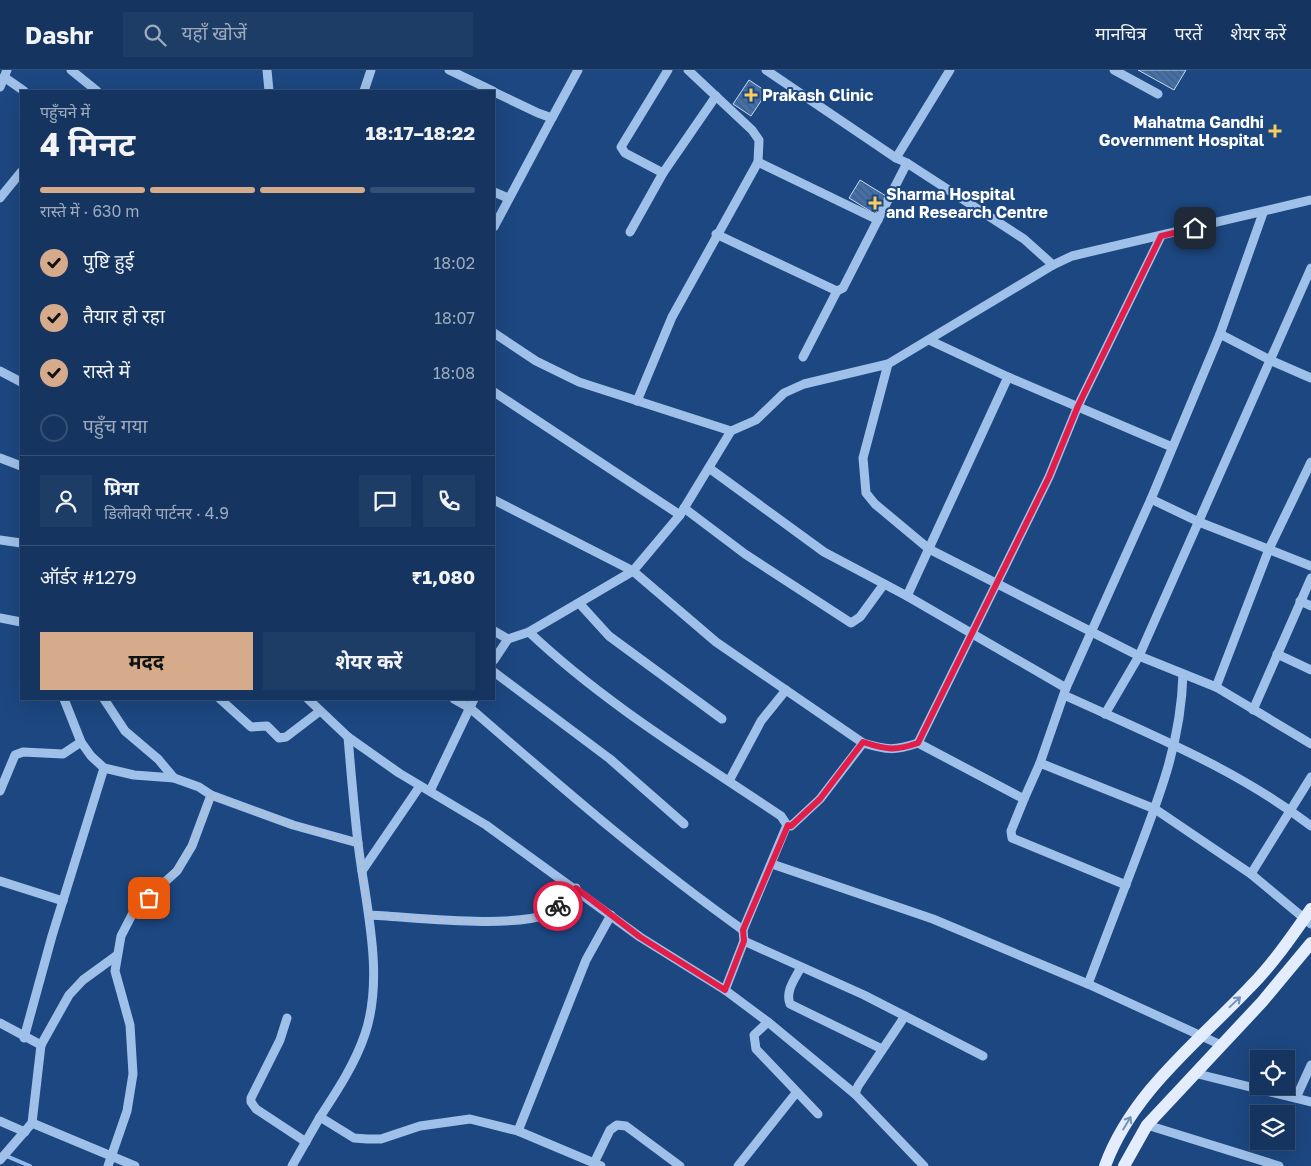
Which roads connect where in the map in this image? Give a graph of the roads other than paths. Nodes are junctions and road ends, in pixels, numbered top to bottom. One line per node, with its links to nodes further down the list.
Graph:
1 (71, 70): 15 (street)
2 (267, 70): 16 (street)
3 (371, 70): 17 (street)
4 (449, 70): 18 (street)
5 (578, 70): 22 (street)
6 (668, 70): 27 (street)
7 (688, 70): 21 (street)
8 (766, 70): 12 (street)
9 (950, 70): 23 (street)
10 (1114, 70): 20 (street)
11 (6, 73): 13 (street); 14 (street)
12 (779, 74): 23 (street)
13 (0, 87)
14 (23, 90)
15 (96, 90)
16 (269, 90)
17 (364, 90)
18 (489, 90)
19 (495, 93): 22 (street)
20 (1158, 94)
21 (716, 96): 24 (street); 27 (street)
22 (552, 118): 30 (street)
23 (896, 158): 25 (street)
24 (758, 162): 33 (street); 36 (street)
25 (907, 162): 33 (street); 38 (street)
26 (20, 173): 29 (street)
27 (663, 174): 35 (street)
28 (495, 192): 30 (street)
29 (0, 198)
30 (508, 198): 34 (street)
31 (1311, 200): 32 (street)
32 (1263, 213): 37 (street); 42 (street)
33 (878, 220): 40 (street)
34 (495, 226)
35 (630, 232)
36 (716, 234): 40 (street); 52 (street)
37 (1161, 236): 38 (street); 53 (street)
38 (1053, 265): 43 (street)
39 (1311, 268): 45 (street)
40 (837, 291): 44 (street)
41 (495, 334): 52 (street)
42 (1220, 334): 45 (street); 55 (street)
43 (929, 340): 46 (street); 48 (street)
44 (802, 356)
45 (1271, 360): 49 (street); 63 (street)
46 (888, 364): 54 (street); 66 (street)
47 (0, 371): 50 (street)
48 (1008, 377): 53 (street); 66 (street)
49 (1311, 378)
50 (20, 381)
51 (495, 393): 62 (street)
52 (638, 401): 54 (street)
53 (1078, 406): 55 (street); 72 (street)
54 (731, 432): 59 (street)
55 (1172, 447): 60 (street)
56 (0, 458): 58 (street)
57 (1311, 462): 67 (street)
58 (20, 466)
59 (708, 468): 62 (street); 71 (street)
60 (1151, 499): 63 (street); 79 (street)
61 (495, 501): 69 (street)
62 (682, 511): 69 (street); 71 (street)
63 (1199, 522): 67 (street); 85 (street)
64 (0, 540): 65 (street)
65 (20, 543)
66 (929, 549): 72 (street); 73 (street)
67 (1269, 549): 68 (street); 90 (street)
68 (1311, 566)
69 (633, 571): 75 (street); 91 (street)
70 (1311, 578): 74 (street)
71 (884, 584): 73 (street)
72 (997, 585): 79 (street); 82 (street)
73 (907, 596): 82 (street)
74 (1300, 601): 76 (street); 84 (street)
75 (579, 603): 81 (street); 103 (street)
76 (1311, 606)
77 (0, 620): 78 (street)
78 (20, 622)
79 (1091, 630): 85 (street); 92 (street)
80 (495, 632): 83 (street)
81 (529, 632): 83 (street); 114 (street)
82 (972, 636): 92 (street); 107 (street)
83 (508, 639): 86 (street)
84 (1277, 654): 87 (street); 100 (street)
85 (1139, 656): 89 (street); 102 (street)
86 (495, 658)
87 (1311, 670)
88 (495, 673): 122 (street)
89 (1182, 674): 90 (street); 109 (street)
90 (1216, 687): 100 (street)
91 (786, 690): 106 (street); 114 (street)
92 (1065, 692): 102 (street); 110 (street)
93 (64, 700): 105 (street)
94 (105, 700): 113 (street)
95 (221, 700): 101 (street)
96 (309, 700): 101 (street)
97 (456, 700): 99 (street)
98 (474, 700): 99 (street)
99 (470, 708): 117 (street); 136 (street)
100 (1253, 710): 108 (street)
101 (320, 711): 104 (street)
102 (1105, 714): 109 (street)
103 (722, 719)
104 (348, 737): 115 (street); 125 (street)
105 (81, 742): 111 (street); 116 (street)
106 (863, 742): 107 (street); 123 (street)
107 (918, 743): 119 (street)
108 (1311, 744)
109 (1175, 746): 120 (street); 121 (street)
110 (1040, 763): 119 (street); 120 (street)
111 (104, 768): 113 (street); 132 (street)
112 (1311, 777): 121 (street)
113 (174, 778): 118 (street)
114 (729, 781): 123 (street)
115 (420, 786): 117 (street); 127 (street)
116 (0, 791)
117 (430, 791): 131 (street)
118 (211, 795): 125 (street); 139 (street)
119 (1024, 799): 130 (street)
120 (1154, 809): 128 (street); 130 (street)
121 (1291, 810): 124 (street); 128 (street)
122 (684, 824)
123 (788, 825): 126 (street)
124 (1311, 826)
125 (358, 843): 127 (street)
126 (772, 864): 136 (street); 141 (street)
127 (362, 870): 134 (street)
128 (1251, 874): 135 (street)
129 (0, 881): 132 (street)
130 (1126, 885): 141 (street)
131 (576, 888): 133 (street); 134 (street)
132 (63, 900): 148 (street)
133 (611, 914): 142 (street); 164 (street)
134 (369, 915): 160 (street)
135 (1309, 918): 147 (main road, one-way to 135)
136 (743, 930): 137 (street)
137 (744, 941): 140 (street); 142 (street)
138 (1311, 943): 150 (main road)
139 (116, 956): 149 (street); 167 (street)
140 (801, 966): 143 (street); 151 (street)
141 (1088, 984): 147 (street)
142 (725, 990): 145 (street)
143 (905, 1016): 151 (street); 152 (street)
144 (287, 1018): 166 (street)
145 (768, 1022): 155 (street); 156 (street)
146 (0, 1023): 148 (street)
147 (1199, 1035): 150 (street); 177 (main road, one-way to 147)
148 (24, 1038): 149 (street)
149 (41, 1045): 162 (street)
150 (1221, 1045): 154 (main road)
151 (882, 1049): 156 (street)
152 (983, 1056)
153 (1311, 1065): 157 (street)
154 (1194, 1072): 157 (street); 163 (main road)
155 (796, 1094): 159 (street); 175 (street)
156 (855, 1094): 176 (street)
157 (1296, 1098): 158 (street)
158 (1311, 1102)
159 (818, 1114)
160 (320, 1118): 164 (street); 166 (street)
161 (0, 1120): 165 (street)
162 (32, 1123): 165 (street); 167 (street)
163 (1147, 1125): 170 (main road); 178 (street)
164 (518, 1131): 169 (street)
165 (25, 1132): 168 (street)
166 (306, 1142): 173 (street)
167 (112, 1157): 171 (street); 172 (street)
168 (0, 1160)
169 (598, 1164): 174 (street)
170 (1125, 1165)
171 (108, 1166)
172 (135, 1166)
173 (292, 1166)
174 (680, 1166)
175 (738, 1166)
176 (924, 1166)
177 (1105, 1166)
178 (1279, 1166)

